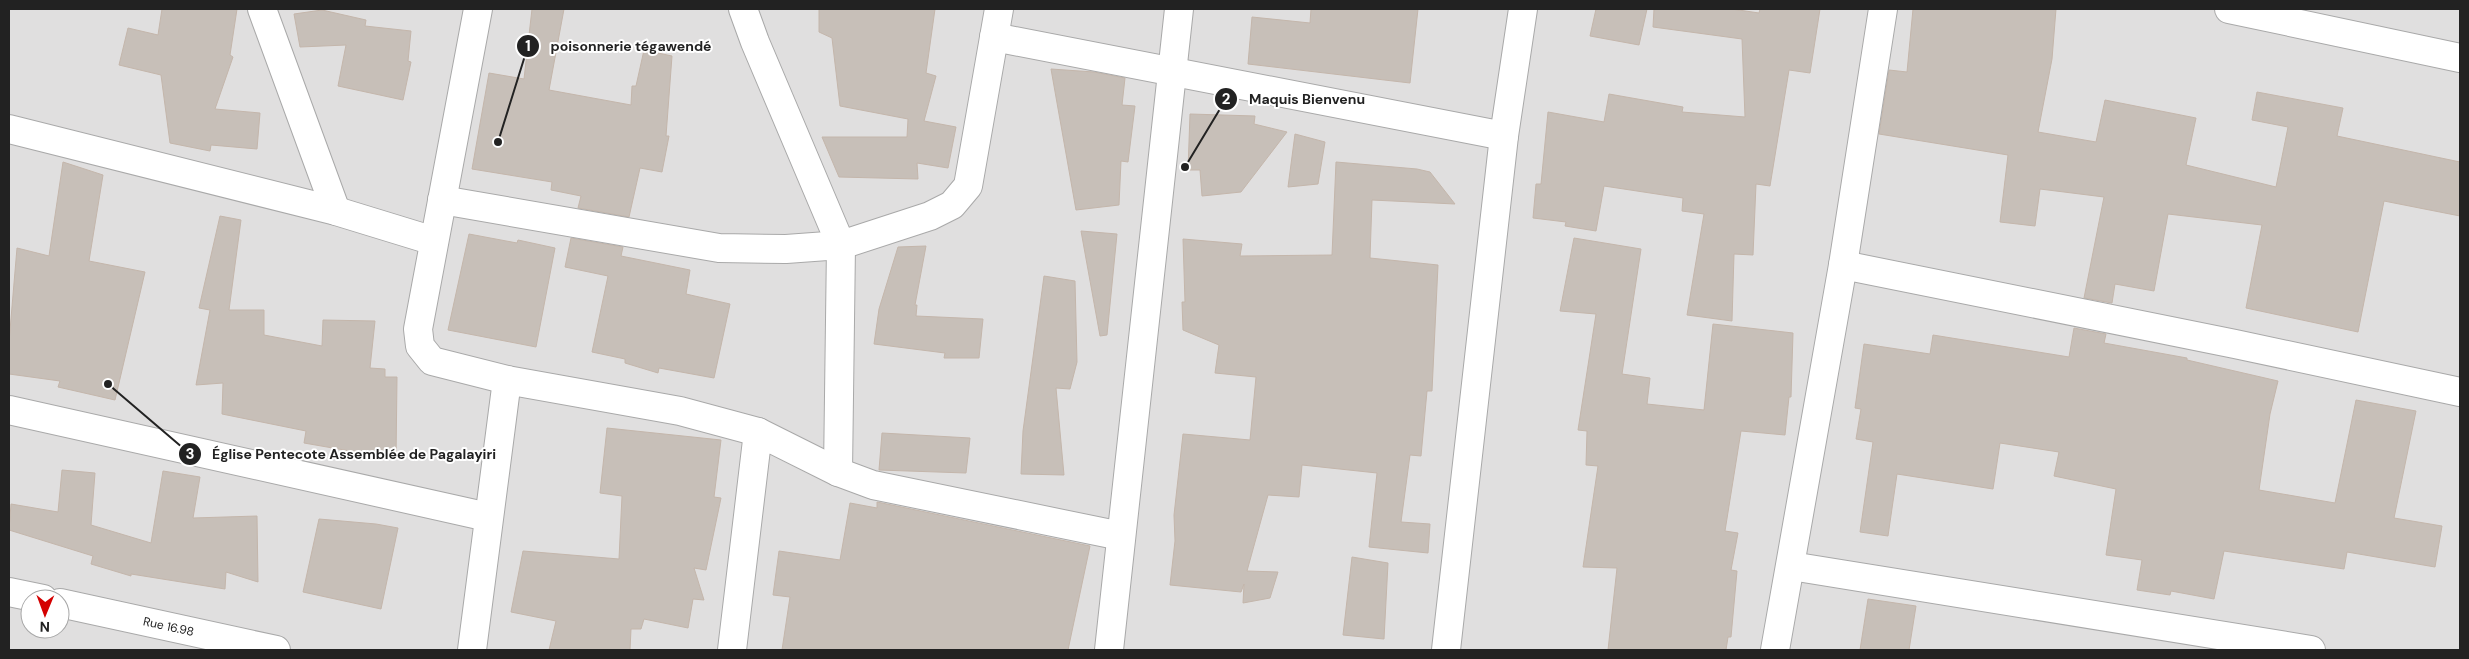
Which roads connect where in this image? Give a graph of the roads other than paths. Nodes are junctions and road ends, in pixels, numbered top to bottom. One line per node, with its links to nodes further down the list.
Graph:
1 (262, 9): 16 (street)
2 (478, 9): 15 (street)
3 (743, 9): 18 (street)
4 (999, 9): 10 (street)
5 (1178, 9): 12 (street)
6 (1523, 9): 14 (street)
7 (1883, 9): 19 (street)
8 (2229, 9): 9 (street)
9 (2266, 13): 11 (street)
10 (994, 37): 12 (street); 18 (street)
11 (2460, 58)
12 (1172, 72): 14 (street); 26 (street)
13 (9, 129): 16 (street)
14 (1504, 136): 33 (street)
15 (442, 200): 17 (street); 18 (street)
16 (336, 211): 17 (street)
17 (434, 241): 20 (street)
18 (840, 246): 24 (street)
19 (1843, 265): 21 (street); 27 (street)
20 (507, 380): 23 (street); 25 (street)
21 (2460, 392)
22 (9, 410): 25 (street)
23 (758, 432): 24 (street); 31 (street)
24 (838, 472): 26 (street)
25 (488, 517): 30 (street)
26 (1121, 536): 32 (street)
27 (1791, 566): 34 (street); 35 (street)
28 (70, 605): 29 (street, Rue 16.98)
29 (276, 650)
30 (472, 650)
31 (732, 650)
32 (1109, 650)
33 (1446, 650)
34 (1775, 650)
35 (2311, 650)

